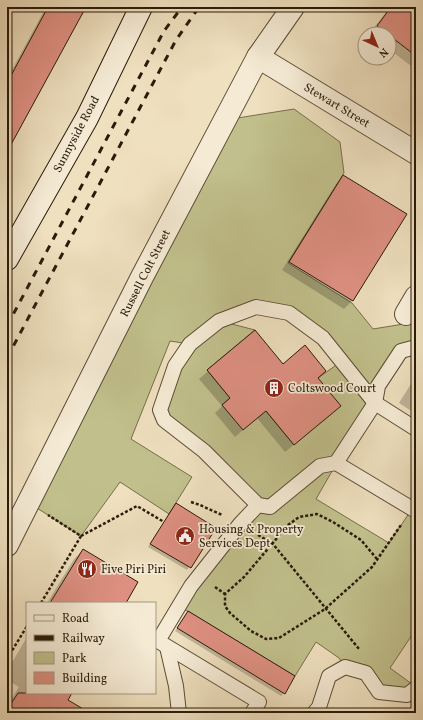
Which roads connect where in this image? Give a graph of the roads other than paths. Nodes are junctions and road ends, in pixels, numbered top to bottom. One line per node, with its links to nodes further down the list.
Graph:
1 (141, 7): 5 (street, Sunnyside Road)
2 (293, 7): 3 (street, Russell Colt Street)
3 (258, 57): 4 (street, Stewart Street); 12 (street, Russell Colt Street)
4 (416, 153)
5 (7, 259)
6 (416, 347): 7 (lane)
7 (375, 403): 8 (lane); 9 (lane); 10 (lane)
8 (416, 429)
9 (336, 464): 10 (lane); 11 (lane)
10 (258, 505): 13 (lane)
11 (414, 510)
12 (7, 545)
13 (167, 647): 15 (lane); 16 (lane)
14 (416, 688): 17 (lane)
15 (179, 713)
16 (252, 713)
17 (314, 713)

